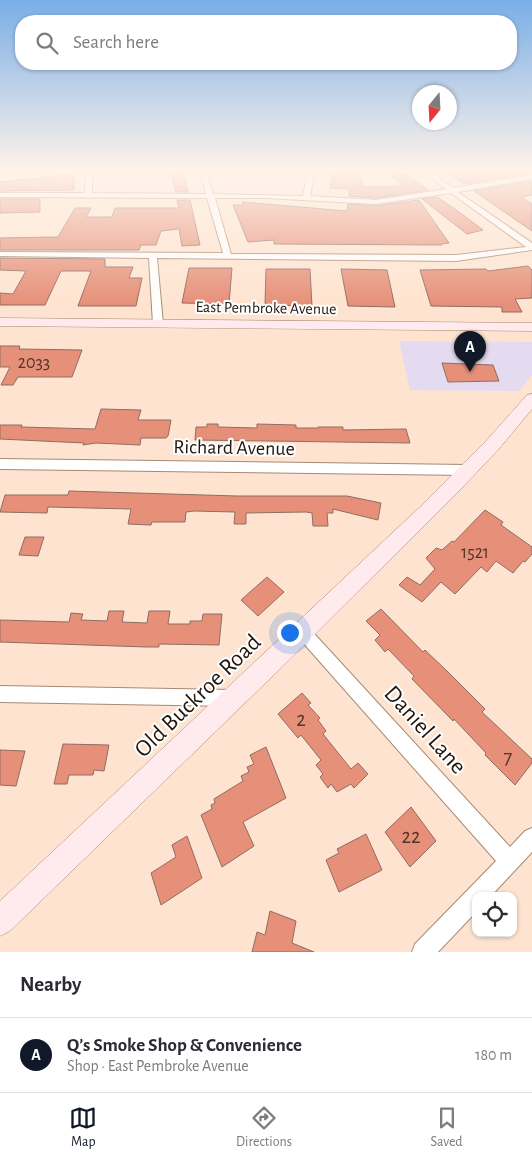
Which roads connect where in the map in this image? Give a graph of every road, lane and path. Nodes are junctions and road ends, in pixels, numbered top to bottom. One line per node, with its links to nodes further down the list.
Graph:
1 (215, 214): 5 (street)
2 (485, 214): 3 (street)
3 (532, 247): 5 (street)
4 (0, 254): 6 (street)
5 (227, 254): 6 (street)
6 (154, 255): 8 (street)
7 (0, 322): 8 (main road, East Pembroke Avenue)
8 (158, 324): 9 (main road, East Pembroke Avenue)
9 (464, 327): 10 (main road, East Pembroke Avenue); 11 (main road)
10 (532, 327)
11 (532, 336)
12 (532, 399): 14 (main road, Old Buckroe Road)
13 (0, 464): 14 (street, Richard Avenue)
14 (467, 470): 15 (main road, Old Buckroe Road)
15 (303, 632): 17 (main road, Old Buckroe Road); 19 (street, Daniel Lane)
16 (0, 694): 17 (street)
17 (235, 698): 22 (main road, Old Buckroe Road)
18 (532, 838): 19 (street)
19 (510, 862): 20 (street)
20 (480, 892)
21 (472, 900): 23 (street)
22 (0, 920)
23 (423, 952)

